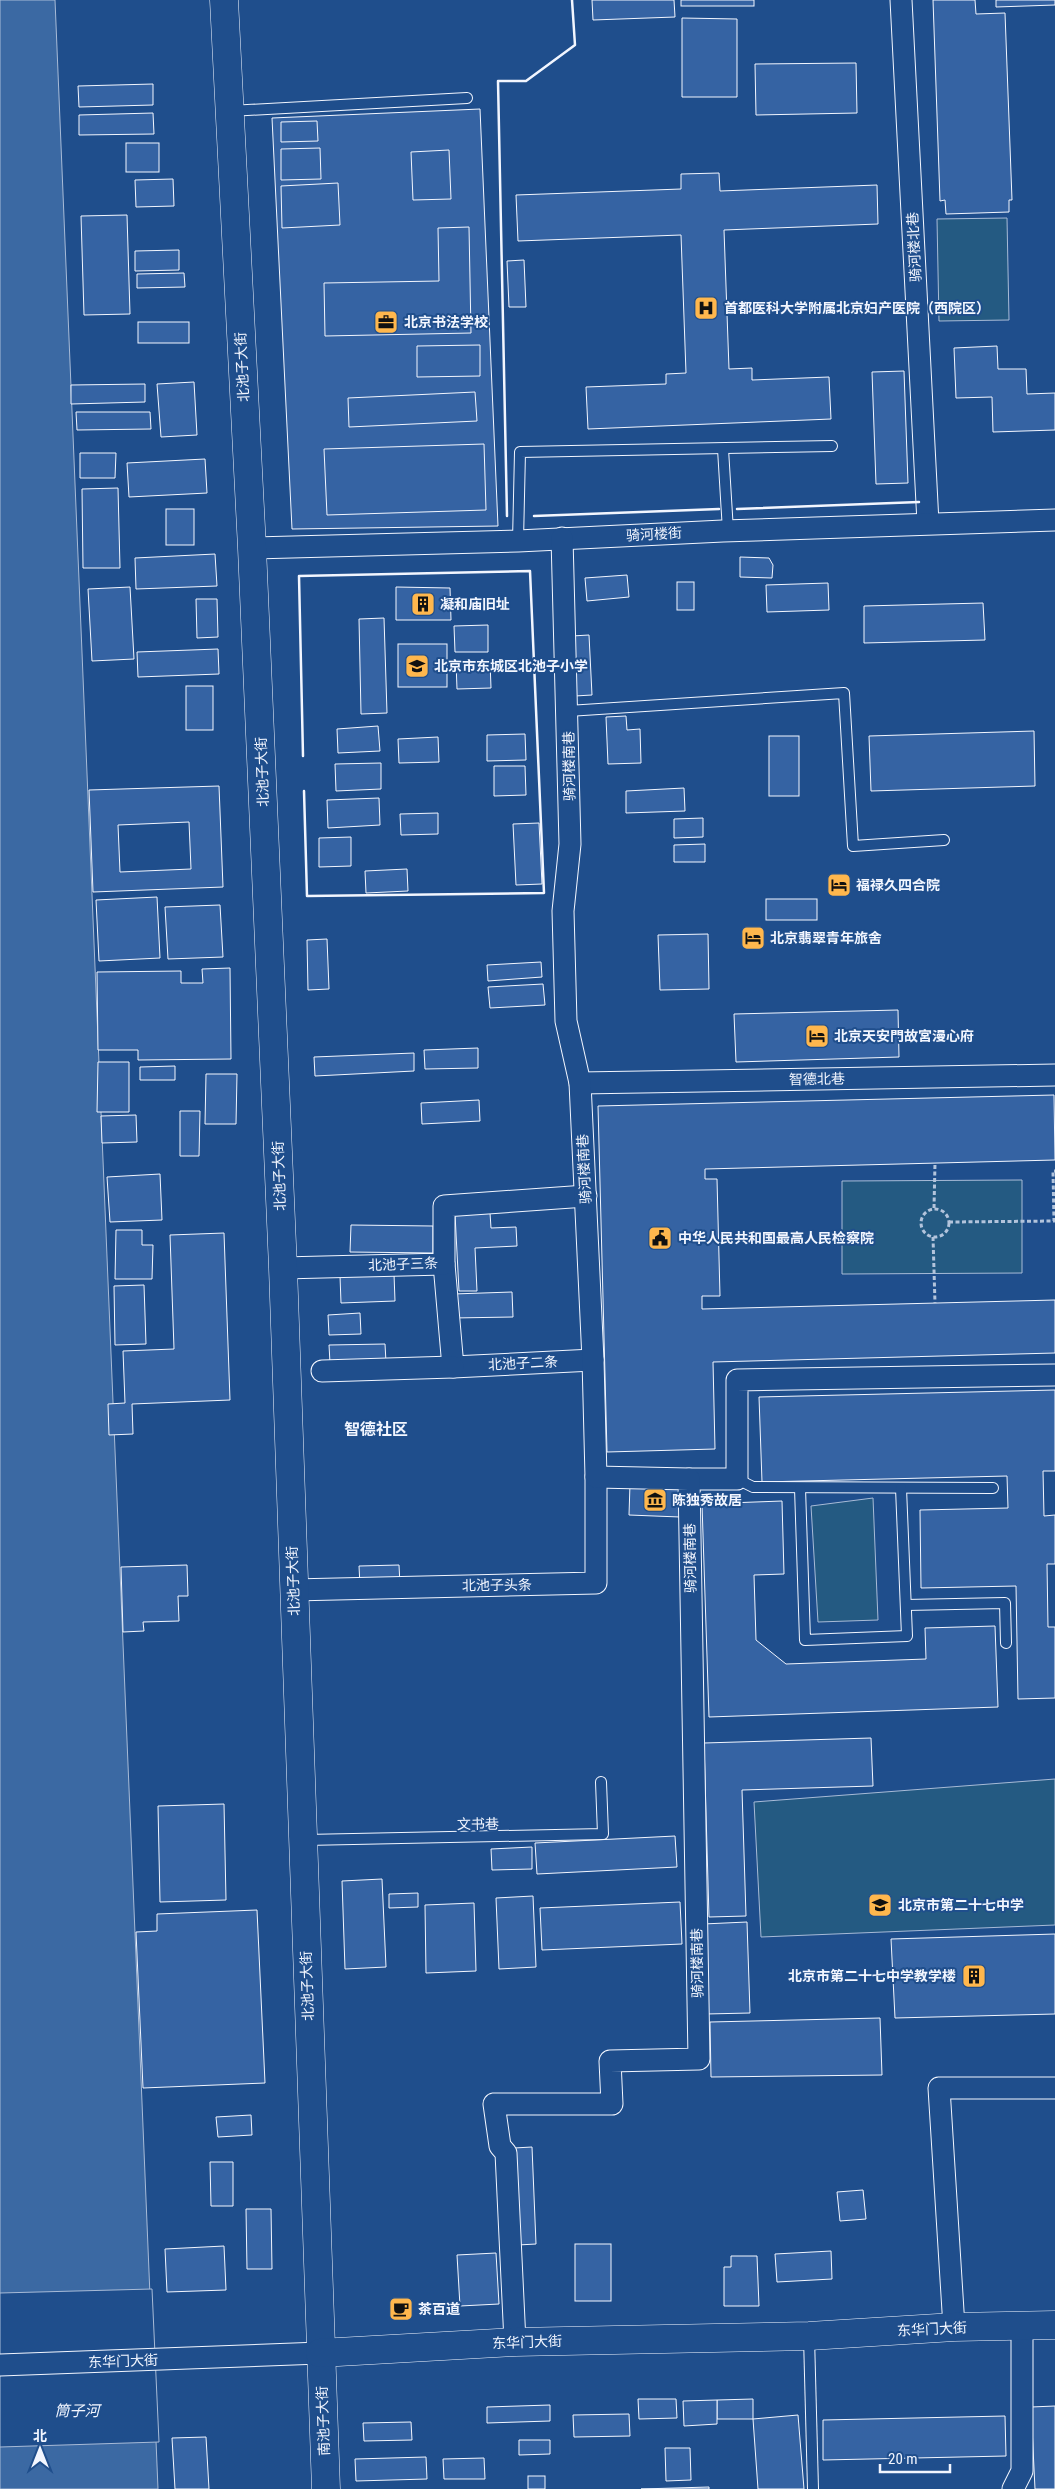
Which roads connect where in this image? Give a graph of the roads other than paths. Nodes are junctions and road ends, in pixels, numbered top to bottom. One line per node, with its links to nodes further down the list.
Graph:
1 (224, 0): 4 (street, 北池子大街)
2 (900, 0): 8 (street, 骑河楼北巷)
3 (467, 98): 4 (lane)
4 (229, 111): 12 (street, 北池子大街)
5 (832, 446): 6 (lane)
6 (724, 449): 9 (lane); 11 (lane)
7 (1055, 520): 8 (street, 骑河楼街)
8 (928, 523): 9 (street, 骑河楼街)
9 (728, 530): 10 (street, 骑河楼街)
10 (562, 538): 11 (street, 骑河楼街); 13 (street, 骑河楼南巷)
11 (518, 542): 12 (street, 骑河楼街)
12 (252, 548): 19 (street, 北池子大街)
13 (568, 711): 14 (lane); 16 (street, 骑河楼南巷)
14 (944, 840)
15 (1055, 1075): 16 (street, 智德北巷)
16 (580, 1084): 17 (street, 骑河楼南巷)
17 (586, 1196): 18 (street, 北池子三条); 20 (street, 骑河楼南巷)
18 (444, 1264): 19 (street, 北池子三条); 21 (street)
19 (283, 1268): 30 (street, 北池子大街)
20 (594, 1360): 21 (street, 北池子二条); 24 (street, 骑河楼南巷)
21 (453, 1367): 22 (street, 北池子二条)
22 (322, 1371)
23 (1055, 1375): 26 (street)
24 (596, 1477): 25 (street); 30 (street, 北池子头条)
25 (689, 1479): 26 (street); 40 (street, 骑河楼南巷)
26 (737, 1479): 27 (lane)
27 (800, 1488): 28 (lane); 31 (lane)
28 (901, 1488): 29 (lane); 31 (lane)
29 (993, 1488)
30 (293, 1590): 34 (street, 北池子大街)
31 (906, 1605): 32 (lane)
32 (1006, 1643)
33 (601, 1782): 34 (lane, 文书巷)
34 (302, 1840): 41 (street, 北池子大街)
35 (1055, 2088): 37 (street)
36 (1055, 2325): 38 (street, 东华门大街)
37 (954, 2327): 38 (street, 东华门大街); 39 (street, 东华门大街)
38 (1022, 2327): 45 (street)
39 (809, 2336): 40 (street, 东华门大街); 44 (lane)
40 (515, 2342): 41 (street, 东华门大街)
41 (320, 2353): 42 (street, 东华门大街); 43 (street, 南池子大街)
42 (0, 2365)
43 (326, 2489)
44 (813, 2489)
45 (1013, 2489)

